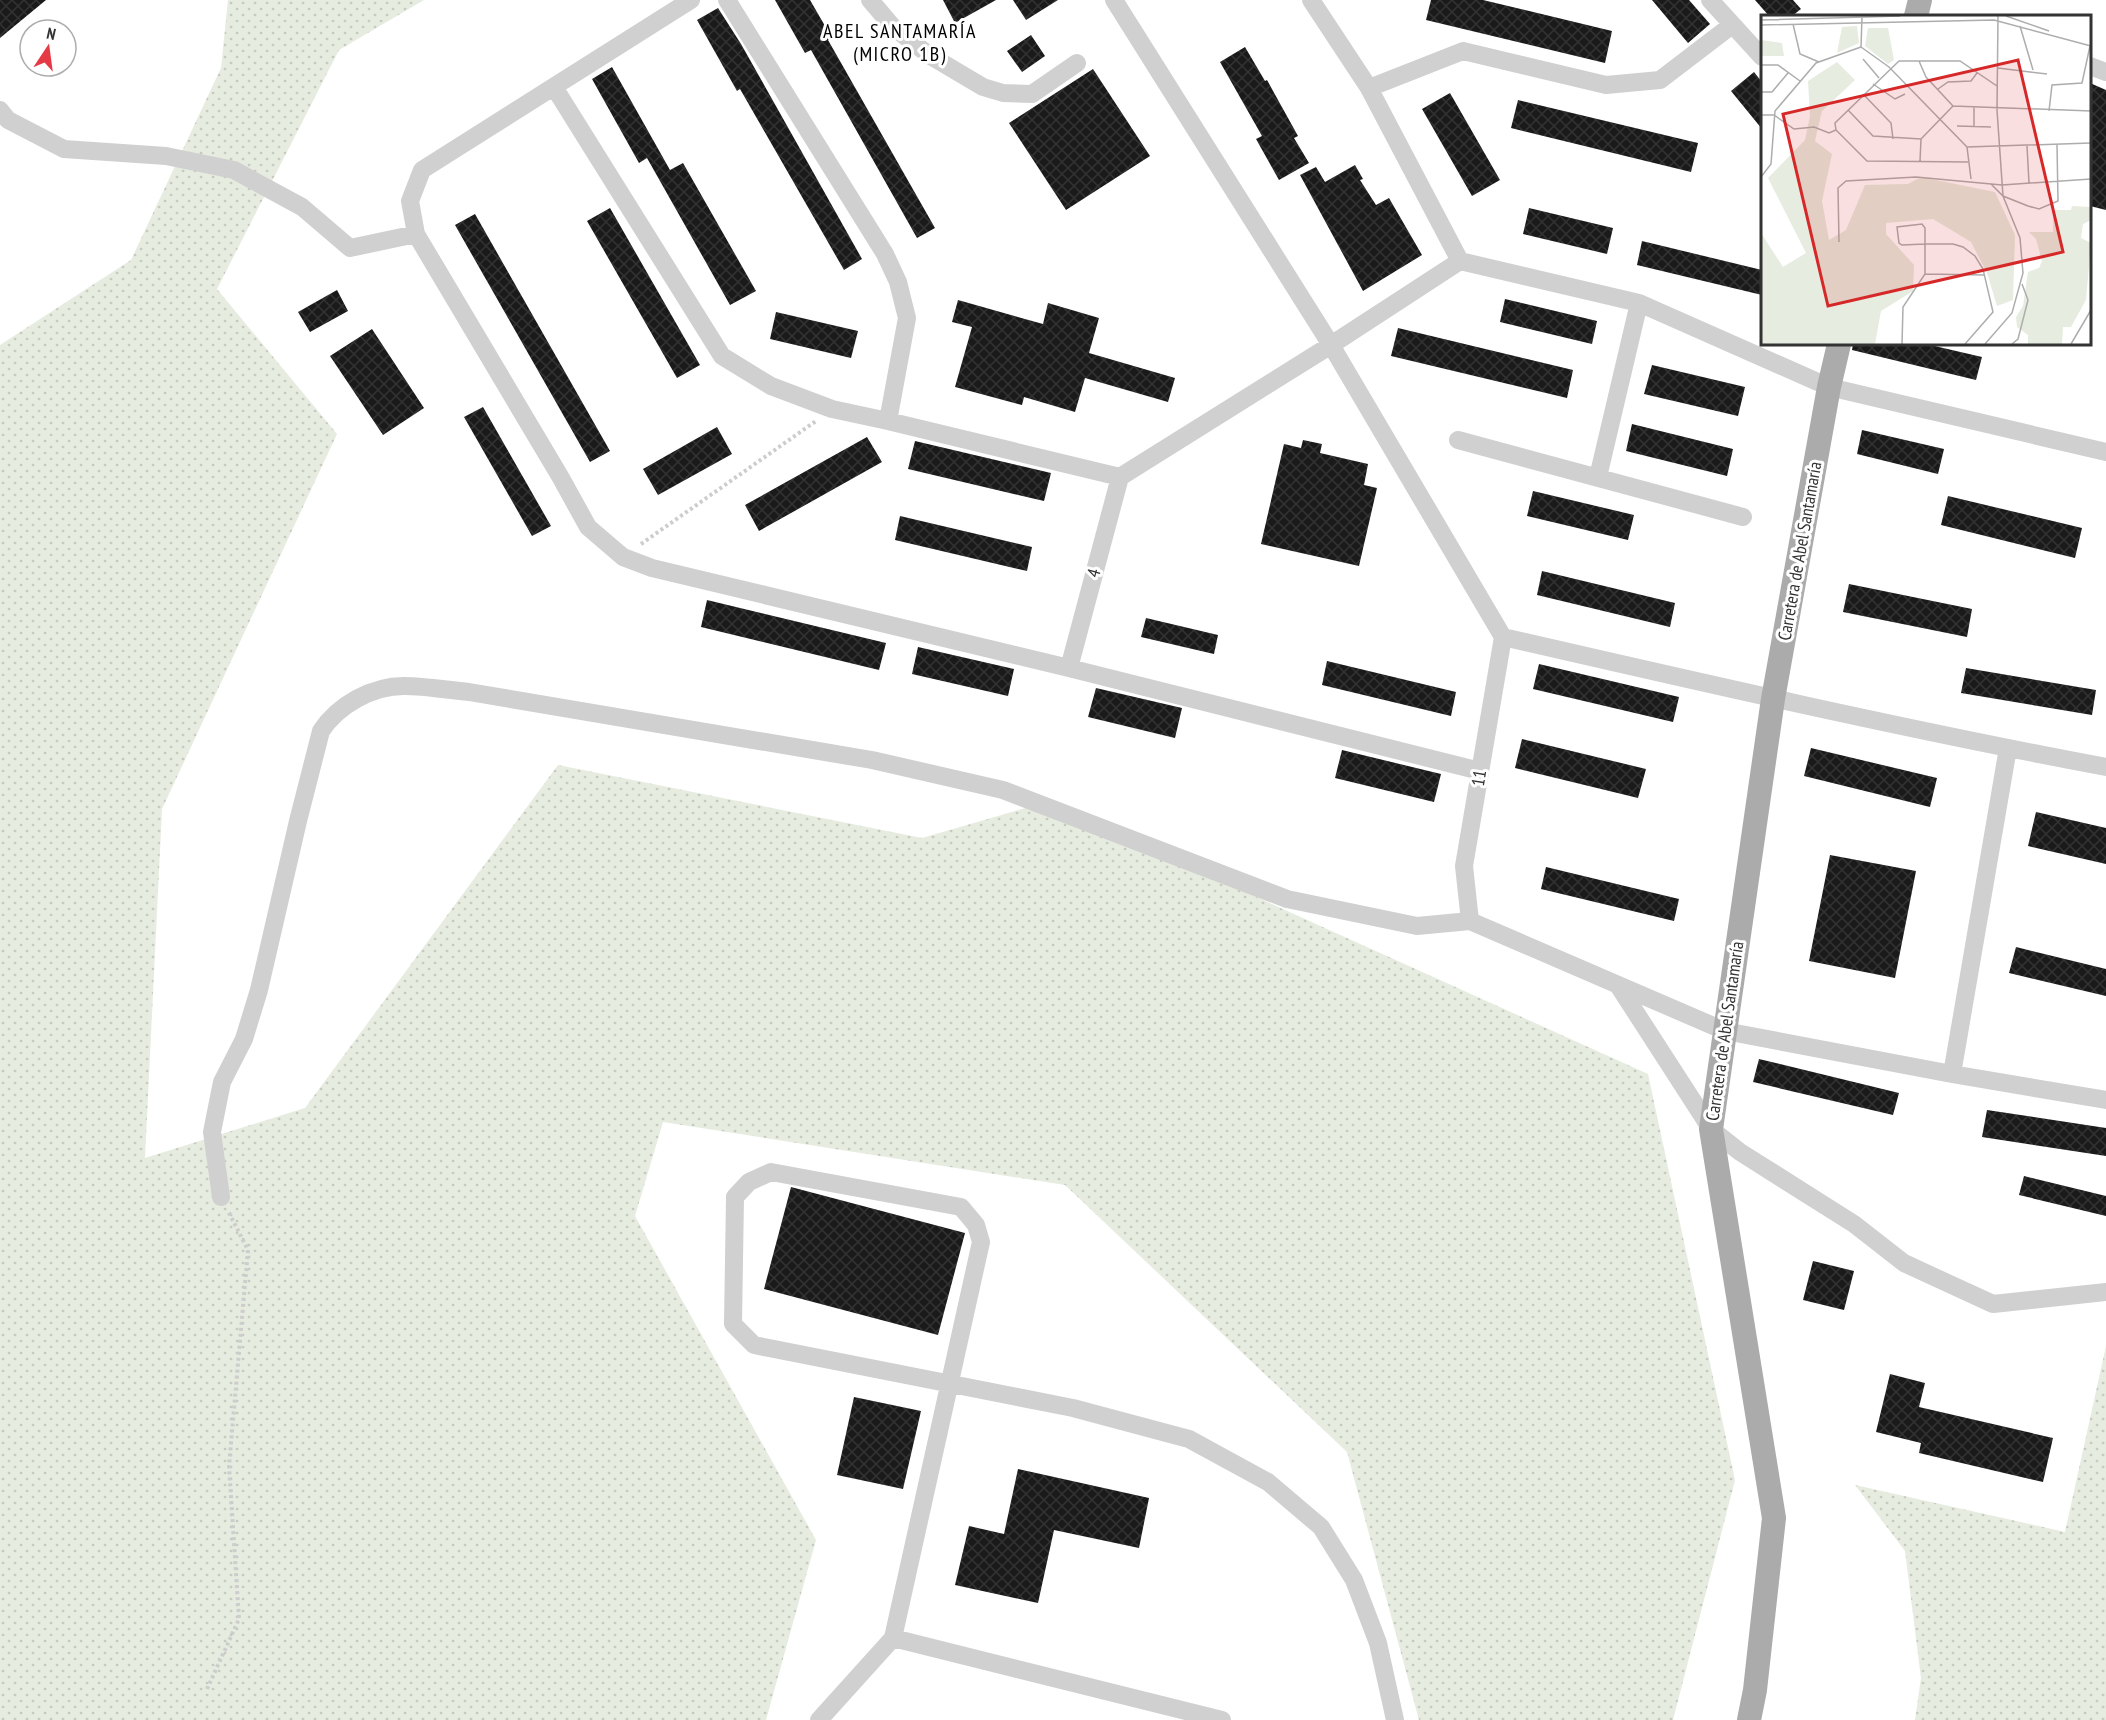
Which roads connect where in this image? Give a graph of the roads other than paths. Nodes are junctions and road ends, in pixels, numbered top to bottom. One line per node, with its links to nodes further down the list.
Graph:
1 (691, 0): 14 (street)
2 (727, 0): 23 (street)
3 (870, 0): 11 (street)
4 (1114, 0): 20 (street)
5 (1311, 0): 15 (street)
6 (1710, 0): 9 (street)
7 (1920, 0): 8 (main road)
8 (1916, 15)
9 (1732, 25): 10 (street); 15 (street)
10 (1761, 56)
11 (1077, 63)
12 (2091, 66): 13 (street)
13 (2106, 72)
14 (554, 87): 17 (street); 23 (street)
15 (1369, 88): 18 (street)
16 (0, 110): 17 (street)
17 (416, 234): 30 (street)
18 (1460, 261): 19 (street); 20 (street)
19 (1639, 303): 22 (street); 27 (street)
20 (1330, 345): 26 (street); 29 (street)
21 (1839, 345): 22 (main road, Carretera de Abel Santamaría)
22 (1829, 387): 25 (street); 31 (main road, Carretera de Abel Santamaría)
23 (888, 421): 26 (street)
24 (1458, 440): 27 (street)
25 (2106, 452)
26 (1120, 477): 30 (street, 4)
27 (1598, 477): 28 (street)
28 (1743, 517)
29 (1503, 637): 31 (street); 34 (street, 11)
30 (1069, 668): 34 (street)
31 (1773, 699): 32 (street); 37 (main road, Carretera de Abel Santamaría)
32 (2008, 748): 33 (street); 38 (street)
33 (2106, 766)
34 (1480, 771): 35 (street, 11)
35 (1470, 921): 36 (street); 41 (street)
36 (1618, 985): 37 (street); 40 (street)
37 (1725, 1031): 38 (street); 40 (main road, Carretera de Abel Santamaría)
38 (1952, 1074): 39 (street)
39 (2106, 1100)
40 (1711, 1129): 42 (street); 48 (main road, Carretera de Abel Santamaría)
41 (221, 1197)
42 (2106, 1292)
43 (949, 1384): 43 (street); 44 (street); 47 (street)
44 (893, 1638): 45 (street); 46 (street)
45 (819, 1720)
46 (1222, 1720)
47 (1395, 1720)
48 (1749, 1720)

